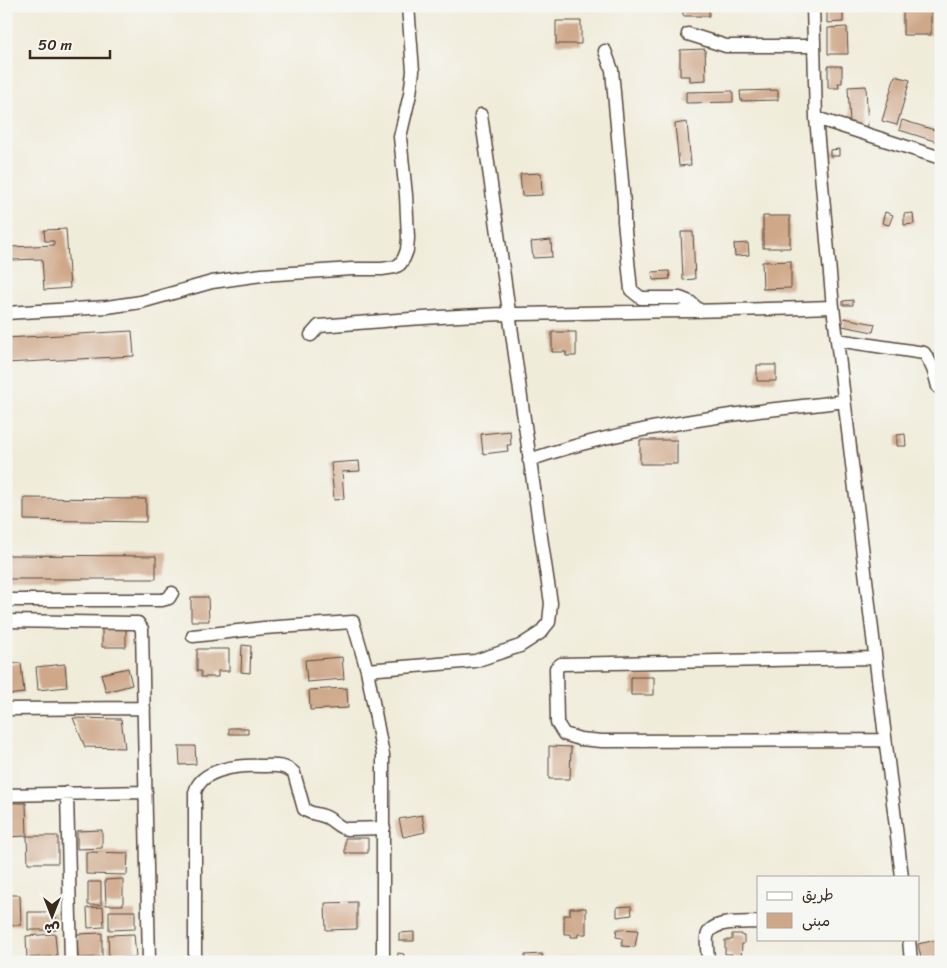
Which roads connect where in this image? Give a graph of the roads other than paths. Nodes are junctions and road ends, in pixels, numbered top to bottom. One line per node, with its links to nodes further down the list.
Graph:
1 (408, 6): 11 (street)
2 (813, 6): 4 (street)
3 (688, 34): 4 (street)
4 (814, 46): 7 (street)
5 (605, 51): 10 (street)
6 (481, 115): 12 (street)
7 (816, 118): 8 (street); 9 (street)
8 (941, 158)
9 (833, 307): 10 (street); 14 (street)
10 (700, 311): 12 (street)
11 (6, 313)
12 (511, 314): 13 (street); 17 (street)
13 (311, 335)
14 (837, 340): 15 (street); 16 (street)
15 (938, 387)
16 (844, 401): 17 (street); 22 (street)
17 (529, 460): 23 (street)
18 (172, 593): 19 (street)
19 (6, 600)
20 (6, 621): 24 (street)
21 (193, 636): 23 (street)
22 (875, 658): 26 (street); 26 (street)
23 (366, 670): 30 (street)
24 (144, 708): 25 (street); 27 (street)
25 (6, 709)
26 (885, 740): 31 (street)
27 (146, 792): 28 (street); 35 (street)
28 (67, 794): 29 (street); 34 (street)
29 (6, 795)
30 (384, 828): 36 (street); 37 (street)
31 (902, 876)
32 (757, 922): 38 (street)
33 (909, 940): 39 (street)
34 (70, 962)
35 (149, 962)
36 (195, 962)
37 (383, 962)
38 (708, 962)
39 (912, 962)

